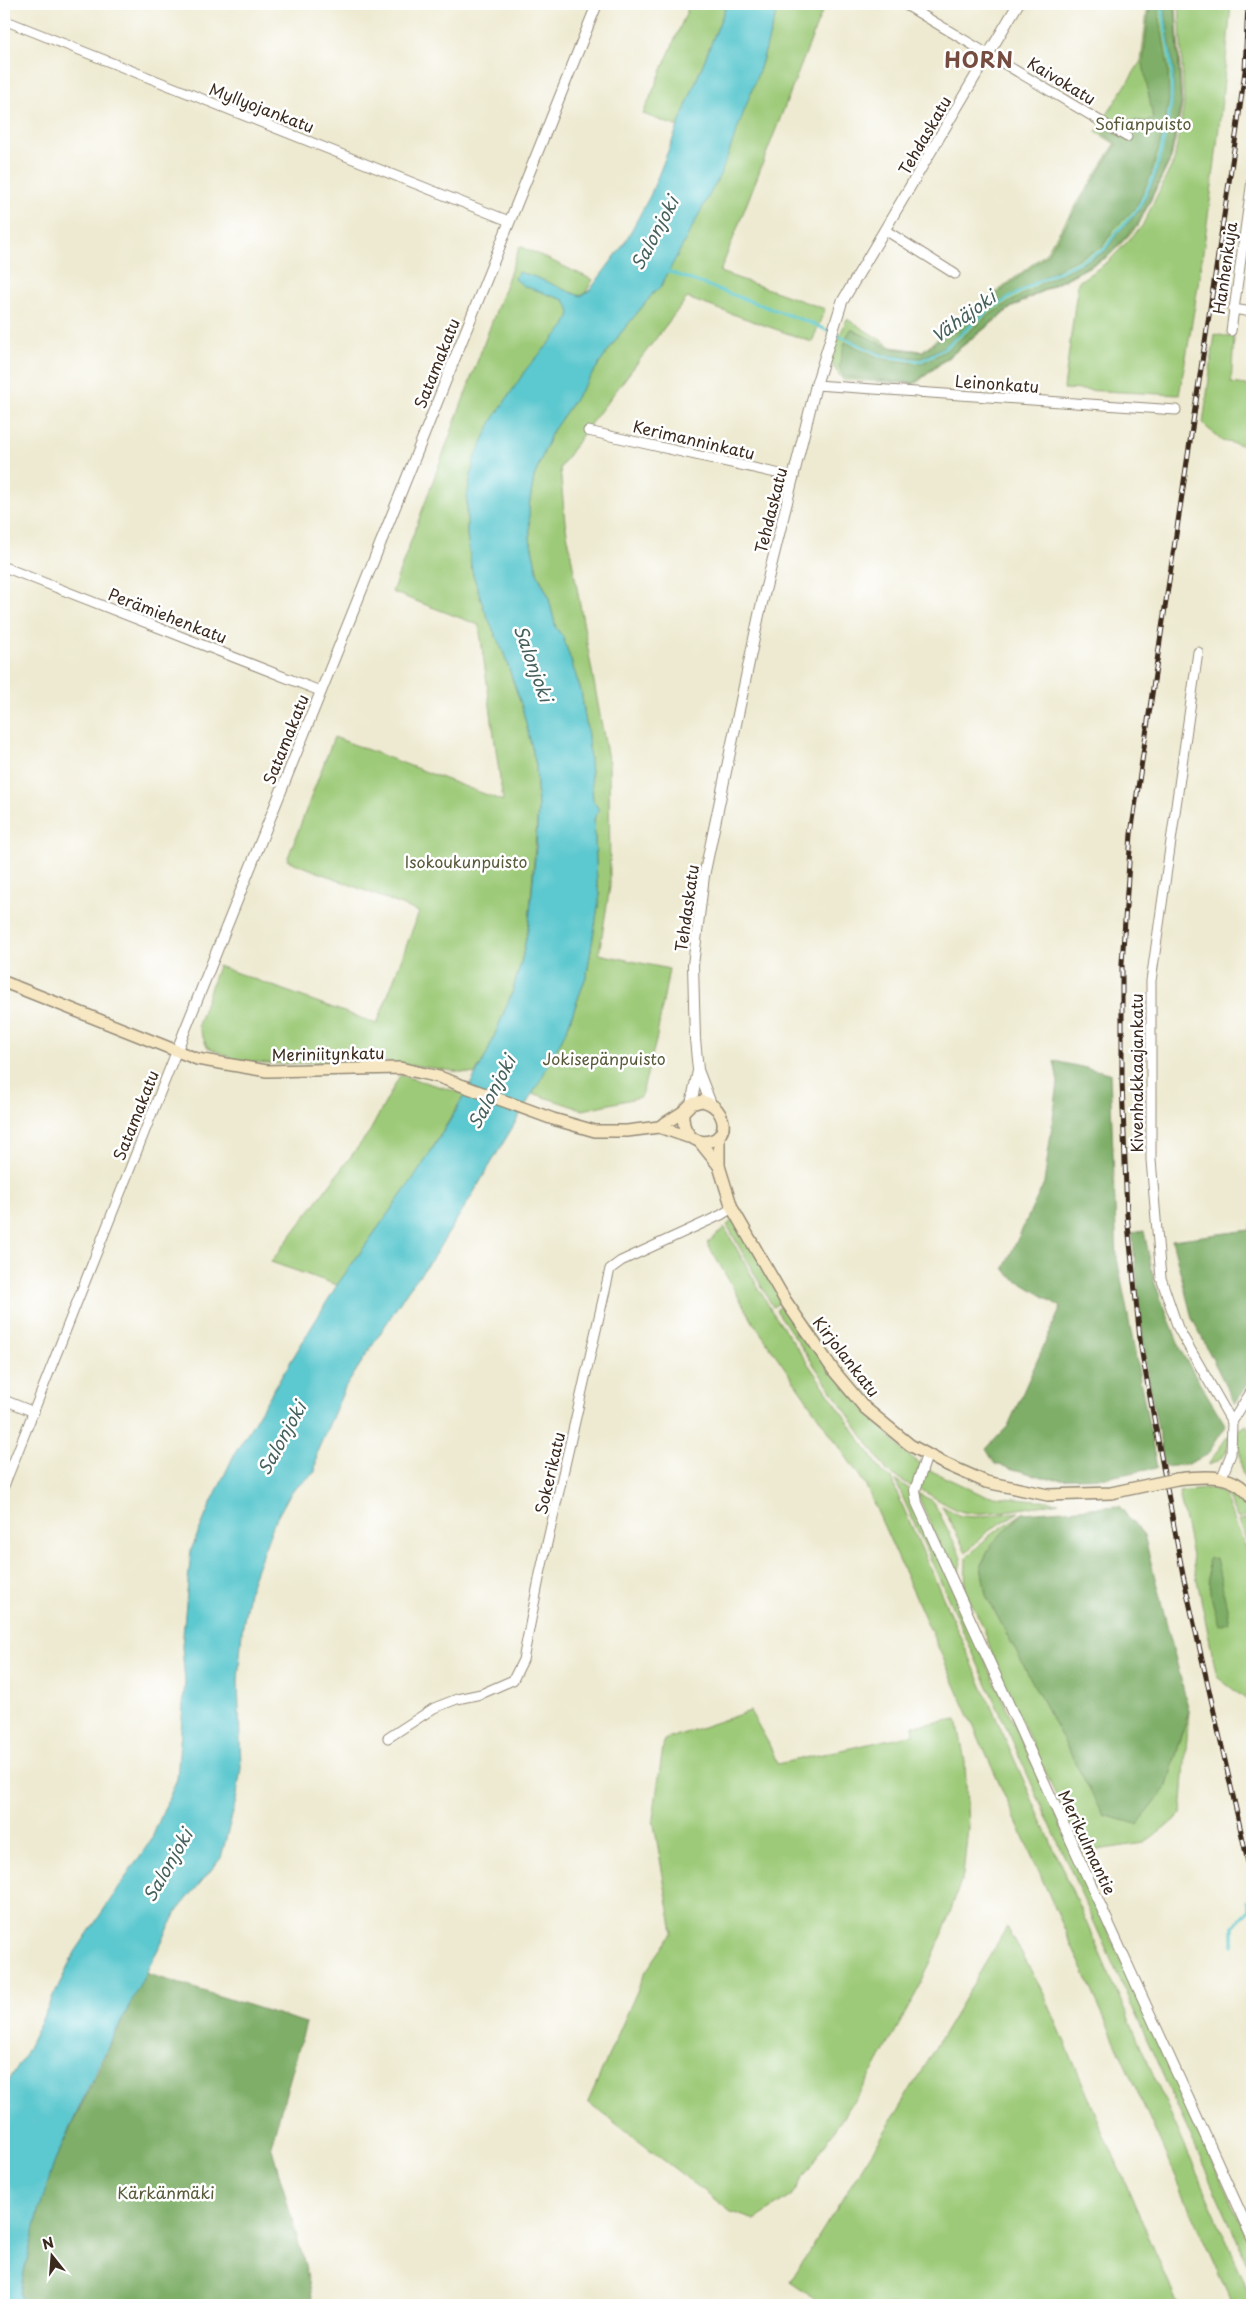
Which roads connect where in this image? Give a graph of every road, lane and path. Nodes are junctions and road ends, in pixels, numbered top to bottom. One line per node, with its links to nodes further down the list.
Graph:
1 (597, 4): 8 (street, Satamakatu)
2 (904, 4): 5 (street, Kaivokatu)
3 (1018, 4): 5 (street, Tehdaskatu)
4 (4, 20): 8 (street, Myllyojankatu)
5 (989, 54): 6 (street, Kaivokatu); 9 (street, Tehdaskatu)
6 (1127, 136)
7 (1252, 180): 11 (street, Hanhenkuja)
8 (509, 221): 20 (street, Satamakatu)
9 (885, 230): 10 (street); 14 (street, Tehdaskatu)
10 (955, 274)
11 (1233, 310): 12 (street); 13 (street, Hanhenkuja)
12 (1252, 312)
13 (1231, 331)
14 (816, 385): 15 (street, Leinonkatu); 17 (street, Tehdaskatu)
15 (1176, 410)
16 (588, 430): 17 (street, Kerimanninkatu)
17 (794, 477): 23 (street, Tehdaskatu)
18 (4, 567): 20 (street, Perämiehenkatu)
19 (1198, 652): 34 (street, Kivenhakkaajankatu)
20 (320, 691): 22 (street, Satamakatu)
21 (4, 982): 22 (main road, Meriniitynkatu)
22 (177, 1050): 26 (main road, Meriniitynkatu); 33 (street, Satamakatu)
23 (698, 1070): 24 (street, Tehdaskatu); 25 (street, Tehdaskatu)
24 (711, 1104): 25 (main road); 27 (main road)
25 (687, 1108): 26 (main road, Meriniitynkatu); 28 (main road)
26 (659, 1127): 28 (main road, Meriniitynkatu)
27 (719, 1136): 28 (main road); 29 (main road, Kirjolankatu)
28 (694, 1139): 29 (main road, Kirjolankatu)
29 (719, 1166): 30 (main road, Kirjolankatu)
30 (732, 1208): 35 (main road, Kirjolankatu); 39 (street, Sokerikatu)
31 (1252, 1390): 34 (street)
32 (4, 1400): 33 (street)
33 (34, 1412): 37 (street, Satamakatu)
34 (1232, 1422): 36 (street)
35 (927, 1455): 36 (main road, Kirjolankatu, bridge); 40 (street, Merikulmantie)
36 (1222, 1477): 38 (main road)
37 (4, 1486)
38 (1252, 1500)
39 (388, 1738)
40 (1252, 2238)

